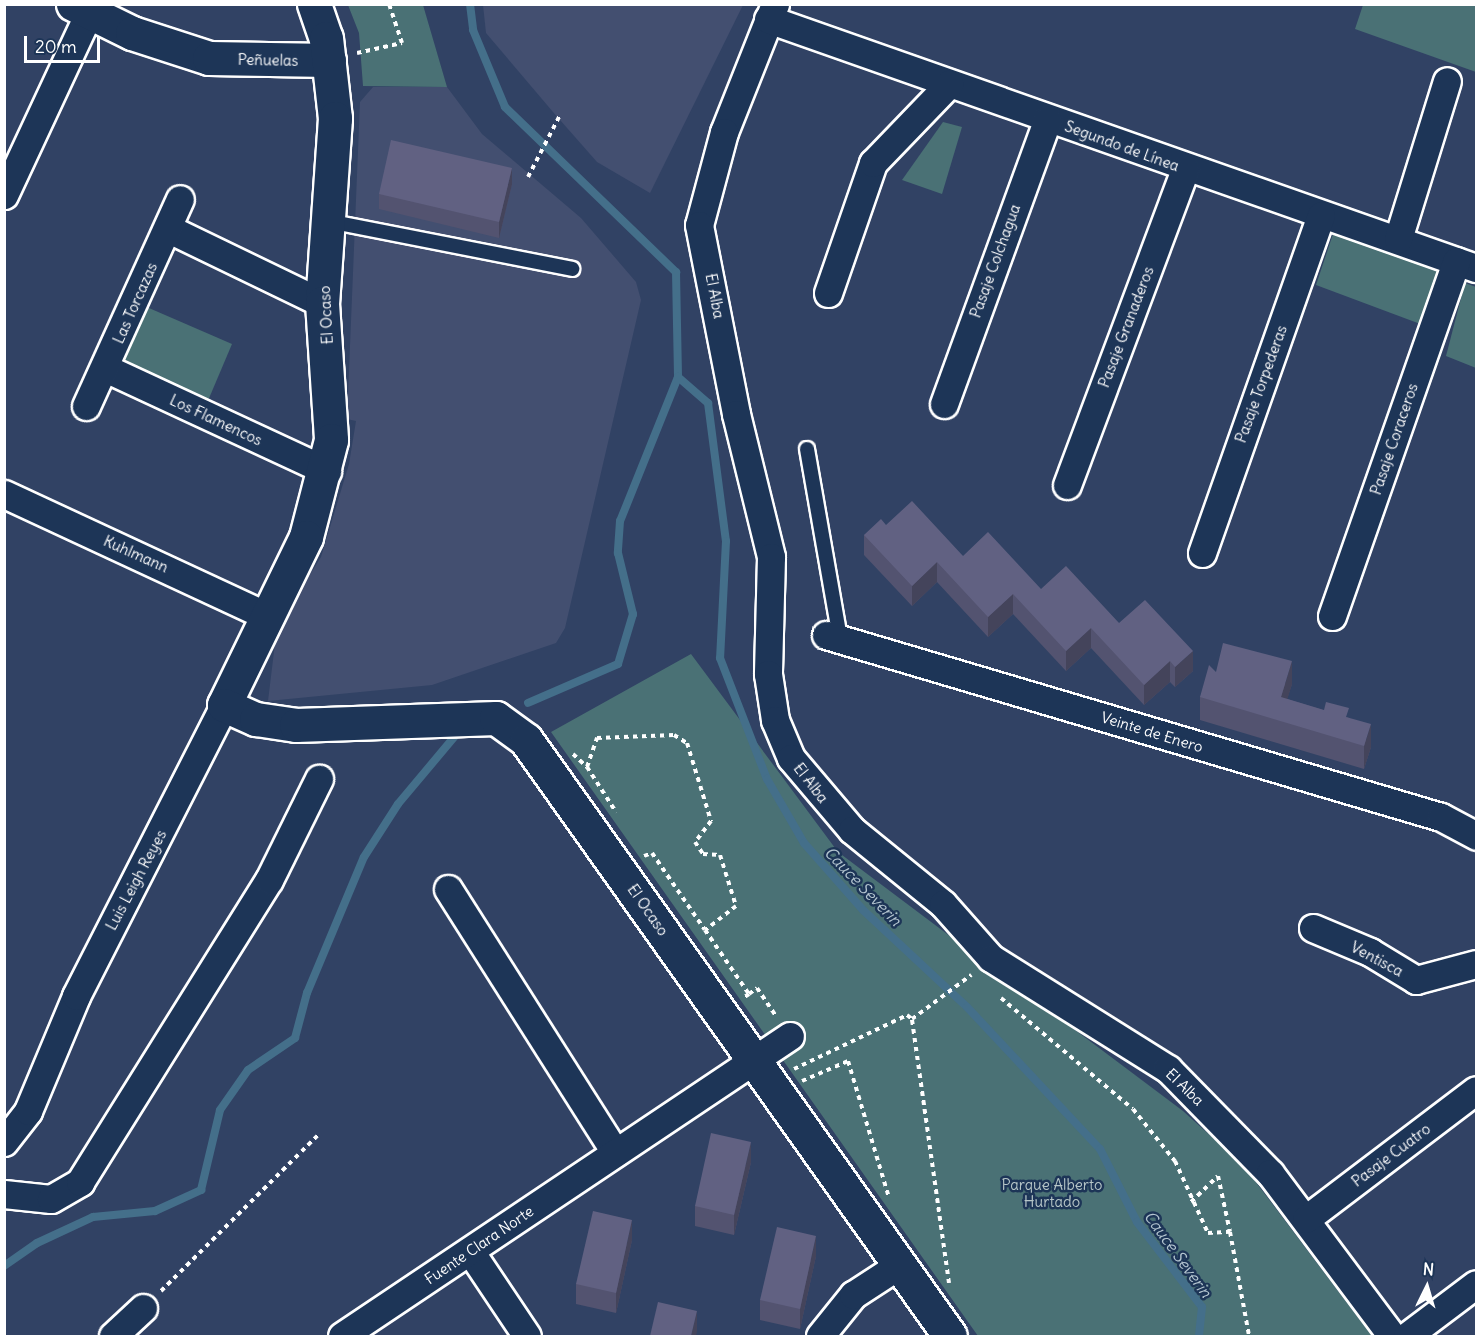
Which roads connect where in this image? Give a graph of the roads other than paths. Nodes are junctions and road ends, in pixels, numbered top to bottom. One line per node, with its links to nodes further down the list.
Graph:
1 (314, 4): 4 (street, El Ocaso)
2 (81, 9): 4 (street, Peñuelas); 9 (street)
3 (772, 12): 6 (street, Segundo de Línea); 42 (street, El Alba)
4 (329, 60): 12 (street, El Ocaso)
5 (1447, 81): 14 (street)
6 (949, 84): 7 (street, Segundo de Línea); 17 (street)
7 (1048, 119): 8 (street, Segundo de Línea); 20 (street, Pasaje Colchagua)
8 (1185, 169): 11 (street, Segundo de Línea); 24 (street, Pasaje Granaderos)
9 (4, 195)
10 (180, 199): 13 (street, Las Torcazas)
11 (1322, 215): 14 (street, Segundo de Línea); 26 (street, Pasaje Torpederas)
12 (328, 221): 16 (lane); 18 (street, El Ocaso)
13 (169, 229): 18 (street); 19 (street, Las Torcazas)
14 (1398, 240): 15 (street, Segundo de Línea)
15 (1466, 265): 28 (street, Pasaje Coraceros)
16 (572, 269)
17 (828, 293)
18 (322, 303): 23 (street, El Ocaso)
19 (105, 368): 21 (street, Las Torcazas); 23 (street, Los Flamencos)
20 (944, 404)
21 (86, 406)
22 (807, 449): 29 (lane)
23 (327, 471): 27 (street, El Ocaso)
24 (1067, 485)
25 (4, 494): 27 (street, Kuhlmann)
26 (1202, 554)
27 (267, 616): 30 (street, Luis Leigh Reyes)
28 (1332, 616)
29 (833, 637): 32 (street, Veinte de Enero)
30 (224, 705): 37 (street, El Ocaso); 39 (street, Luis Leigh Reyes)
31 (319, 779): 41 (street)
32 (1476, 836)
33 (448, 889): 40 (street)
34 (1313, 928): 35 (street, Ventisca)
35 (1476, 964)
36 (790, 1036): 37 (street, Fuente Clara Norte)
37 (753, 1058): 40 (street, Fuente Clara Norte); 44 (street, El Ocaso)
38 (1476, 1090): 42 (street, Pasaje Cuatro)
39 (4, 1142)
40 (615, 1152): 43 (street, Fuente Clara Norte)
41 (4, 1194)
42 (1306, 1219): 52 (street, El Alba)
43 (471, 1251): 48 (street, Fuente Clara Norte); 49 (street)
44 (899, 1265): 50 (street); 51 (street, El Ocaso)
45 (1476, 1284): 53 (street)
46 (143, 1308): 47 (street)
47 (113, 1336)
48 (342, 1336)
49 (527, 1336)
50 (820, 1336)
51 (950, 1336)
52 (1392, 1336)
53 (1407, 1336)

